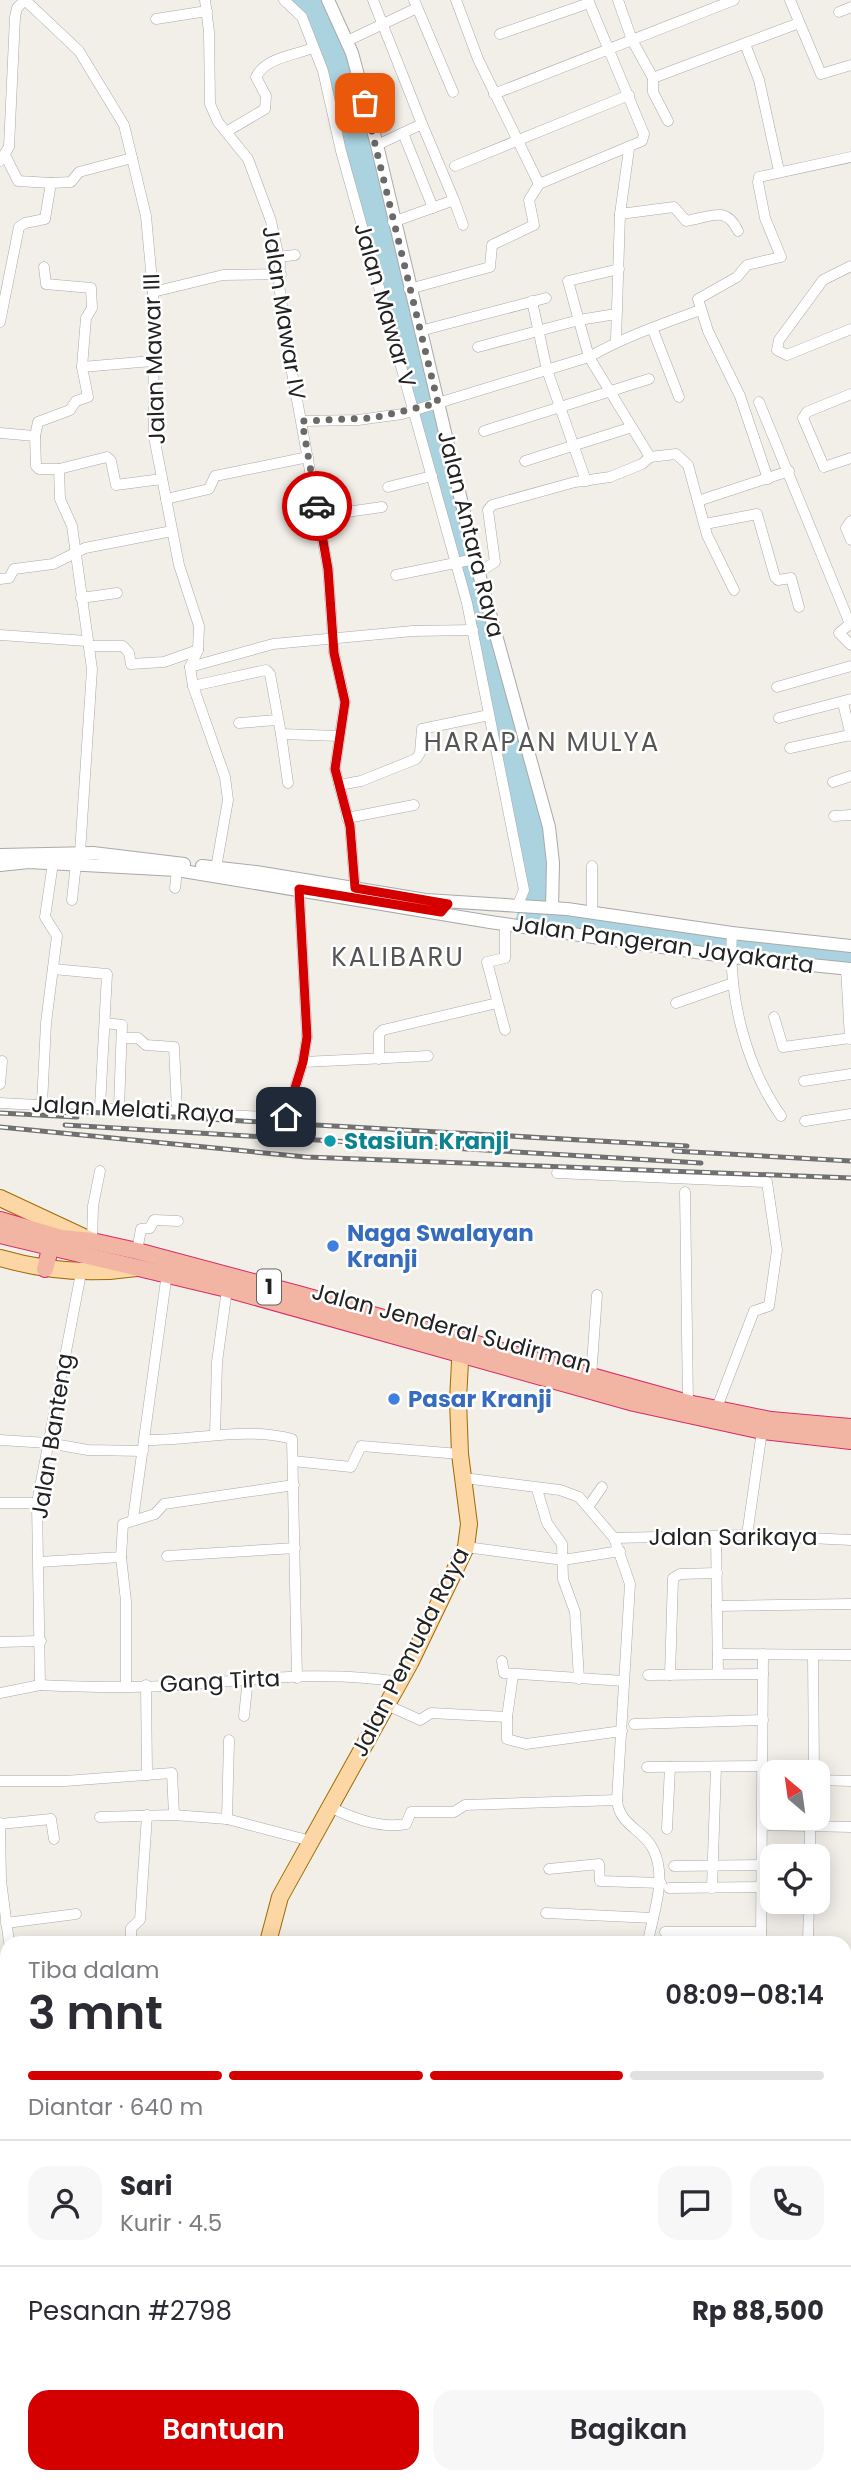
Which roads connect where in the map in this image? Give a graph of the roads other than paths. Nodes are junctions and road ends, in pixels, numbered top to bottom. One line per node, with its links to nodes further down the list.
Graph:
1 (25, 0): 37 (street); 38 (street, Jalan Mawar III)
2 (205, 0): 13 (street, Jalan Mawar IV)
3 (284, 0): 22 (street, Jalan Mawar V)
4 (328, 0): 20 (street, Jalan Antara Raya)
5 (373, 0): 17 (street)
6 (456, 0): 27 (street)
7 (618, 0): 19 (street)
8 (734, 0): 19 (street)
9 (790, 0): 16 (street)
10 (588, 1): 18 (street); 23 (street)
11 (416, 4): 17 (street); 26 (street)
12 (851, 8): 14 (street)
13 (207, 11): 15 (street); 31 (street, Jalan Mawar IV)
14 (839, 12)
15 (156, 19)
16 (799, 23): 21 (street); 24 (street)
17 (382, 25): 20 (street); 29 (street)
18 (500, 34)
19 (632, 40): 23 (street); 25 (street)
20 (347, 41): 34 (street, Jalan Antara Raya)
21 (745, 44): 25 (street); 40 (street)
22 (312, 48): 31 (street); 80 (street, Jalan Mawar V)
23 (607, 49): 27 (street); 28 (street)
24 (850, 69)
25 (653, 78): 30 (street)
26 (453, 92)
27 (494, 94): 33 (street)
28 (629, 95): 33 (street); 35 (street)
29 (421, 121): 32 (street); 43 (street)
30 (668, 121)
31 (226, 132): 50 (street, Jalan Mawar IV)
32 (403, 133): 34 (street); 44 (street)
33 (518, 138): 39 (street); 42 (street)
34 (377, 145): 46 (street, Jalan Antara Raya)
35 (629, 149): 42 (street); 45 (street)
36 (851, 157): 40 (street)
37 (2, 158): 41 (street)
38 (132, 158): 41 (street); 56 (street, Jalan Mawar III)
39 (455, 166)
40 (779, 171): 59 (street)
41 (51, 183): 62 (street)
42 (539, 184): 55 (street)
43 (454, 200): 44 (street); 47 (street)
44 (433, 208): 46 (street)
45 (620, 214): 48 (street); 53 (street)
46 (393, 222): 55 (street, Jalan Antara Raya)
47 (463, 225)
48 (738, 231)
49 (295, 255): 50 (street)
50 (278, 257): 54 (street, Jalan Mawar IV)
51 (851, 266): 63 (street)
52 (44, 267): 71 (street)
53 (619, 269): 60 (street); 61 (street)
54 (281, 274): 56 (street); 81 (street, Jalan Mawar IV)
55 (409, 289): 65 (street, Jalan Antara Raya)
56 (153, 292): 70 (street, Jalan Mawar III)
57 (546, 298): 58 (street)
58 (532, 301): 65 (street); 66 (street)
59 (700, 310): 64 (street); 95 (street)
60 (616, 314): 61 (street); 67 (street)
61 (579, 320): 66 (street); 69 (street)
62 (0, 322)
63 (851, 329)
64 (653, 330): 67 (street); 76 (street)
65 (420, 331): 78 (street, Jalan Antara Raya)
66 (540, 332): 68 (street); 72 (street)
67 (616, 340): 69 (street)
68 (478, 347)
69 (589, 357): 72 (street); 74 (street)
70 (152, 361): 71 (street); 94 (street, Jalan Mawar III)
71 (82, 367): 85 (street)
72 (547, 370): 78 (street); 79 (street)
73 (649, 379): 74 (street)
74 (608, 393): 79 (street); 82 (street)
75 (851, 394): 89 (street)
76 (679, 397)
77 (759, 402): 92 (street)
78 (438, 403): 80 (street); 107 (street, Jalan Antara Raya)
79 (561, 408): 83 (street); 86 (street)
80 (414, 410): 81 (street); 93 (street, Jalan Mawar V)
81 (302, 421): 87 (street, Jalan Mawar IV)
82 (629, 428): 86 (street); 88 (street)
83 (484, 431)
84 (0, 433): 85 (street)
85 (35, 436): 91 (street)
86 (576, 446): 90 (street); 96 (street)
87 (308, 457): 98 (street); 101 (street, Jalan Mawar IV)
88 (650, 457): 96 (street); 99 (street)
89 (851, 458)
90 (525, 461)
91 (59, 469): 94 (street); 106 (street)
92 (789, 471): 95 (street); 116 (street)
93 (432, 477): 97 (street); 108 (street, Jalan Mawar V)
94 (162, 479): 98 (street, Jalan Mawar III)
95 (768, 479): 99 (street)
96 (586, 481): 109 (street)
97 (388, 487)
98 (166, 499): 104 (street, Jalan Mawar III)
99 (698, 501): 103 (street)
100 (382, 508): 101 (street)
101 (318, 516): 119 (street, Jalan Mawar IV)
102 (851, 522): 105 (street)
103 (705, 524): 112 (street); 115 (street)
104 (172, 531): 106 (street); 122 (street, Jalan Mawar III)
105 (851, 540)
106 (75, 553): 111 (street); 114 (street)
107 (472, 560): 108 (street); 109 (street, Jalan Antara Raya)
108 (456, 563): 110 (street); 117 (street, Jalan Mawar V)
109 (478, 573): 158 (street, Jalan Antara Raya)
110 (396, 575)
111 (0, 579)
112 (734, 590)
113 (117, 593): 114 (street)
114 (81, 598): 120 (street)
115 (799, 607)
116 (850, 623): 121 (street)
117 (473, 629): 119 (street); 128 (street, Jalan Mawar V)
118 (0, 635): 120 (street)
119 (333, 640): 124 (street); 134 (street, Jalan Mawar IV)
120 (88, 643): 122 (street); 145 (street)
121 (851, 645)
122 (198, 650): 124 (street, Jalan Mawar III)
123 (851, 666): 126 (street)
124 (190, 667): 125 (street)
125 (193, 686): 130 (street); 149 (street)
126 (777, 687)
127 (847, 701): 129 (street); 133 (street)
128 (489, 715): 139 (street); 157 (street, Jalan Mawar V)
129 (779, 718)
130 (277, 720): 131 (street); 132 (street)
131 (239, 723)
132 (282, 734): 134 (street); 138 (street)
133 (851, 735): 135 (street)
134 (339, 736): 139 (street, Jalan Mawar IV)
135 (790, 748)
136 (851, 776): 137 (street)
137 (833, 782)
138 (288, 783)
139 (339, 785): 143 (street, Jalan Mawar IV)
140 (414, 805): 143 (street)
141 (834, 816): 142 (street)
142 (850, 816)
143 (347, 818): 152 (street, Jalan Mawar IV)
144 (0, 855): 145 (street)
145 (78, 858): 146 (street); 149 (street); 150 (street); 154 (street)
146 (53, 863): 147 (street); 166 (street)
147 (0, 865)
148 (592, 866): 159 (street)
149 (216, 868): 152 (street)
150 (177, 870): 151 (street); 153 (street)
151 (175, 888)
152 (355, 888): 156 (street)
153 (299, 889): 156 (street); 178 (street, Jalan Melati Raya)
154 (72, 900)
155 (482, 905): 156 (street, Jalan Pangeran Jayakarta); 157 (street, Jalan Pangeran Jayakarta); 160 (street)
156 (444, 907): 160 (street, Jalan Pangeran Jayakarta)
157 (517, 907): 158 (street, Jalan Pangeran Jayakarta)
158 (552, 908): 159 (street, Jalan Pangeran Jayakarta)
159 (592, 912): 162 (street, Jalan Pangeran Jayakarta)
160 (476, 920): 161 (street, Jalan Pangeran Jayakarta)
161 (505, 924): 164 (street, Jalan Pangeran Jayakarta); 168 (street)
162 (732, 933): 163 (street, Jalan Pangeran Jayakarta); 164 (street)
163 (851, 946)
164 (731, 956): 165 (street, Jalan Pangeran Jayakarta); 167 (street)
165 (848, 968): 174 (street)
166 (53, 969): 171 (street); 183 (street)
167 (733, 983): 169 (street); 188 (street)
168 (497, 1003): 172 (street); 176 (street)
169 (676, 1003)
170 (775, 1017): 174 (street)
171 (105, 1023): 173 (street); 184 (street)
172 (505, 1030)
173 (122, 1038): 185 (street); 186 (street)
174 (851, 1039)
175 (428, 1056): 176 (street)
176 (379, 1059): 178 (street)
177 (2, 1060): 181 (street)
178 (303, 1062): 186 (street, Jalan Melati Raya)
179 (851, 1074): 180 (street)
180 (804, 1081)
181 (0, 1084)
182 (0, 1103): 183 (street, Jalan Melati Raya)
183 (42, 1104): 184 (street, Jalan Melati Raya)
184 (100, 1107): 185 (street, Jalan Melati Raya)
185 (119, 1108): 186 (street, Jalan Melati Raya)
186 (177, 1111)
187 (851, 1114): 189 (street)
188 (781, 1116)
189 (806, 1121)
190 (100, 1171): 197 (street)
191 (557, 1173): 211 (street)
192 (684, 1192): 210 (street)
193 (0, 1198): 197 (main road, Jalan Jenderal Sudirman)
194 (0, 1220): 198 (highway, 1)
195 (178, 1221): 199 (street)
196 (0, 1235): 198 (highway, 1)
197 (92, 1241): 198 (highway, Jalan Jenderal Sudirman / 1); 199 (highway, Jalan Jenderal Sudirman / 1)
198 (55, 1243): 201 (highway, 1); 202 (highway)
199 (137, 1251): 207 (highway, Jalan Jenderal Sudirman / 1)
200 (0, 1258): 202 (main road, Jalan Jenderal Sudirman)
201 (137, 1268): 203 (main road, Jalan Jenderal Sudirman); 204 (highway, Jalan Jenderal Sudirman / 1)
202 (45, 1269): 203 (main road, Jalan Jenderal Sudirman)
203 (81, 1273): 218 (street, Jalan Banteng)
204 (167, 1273): 205 (highway, Jalan Jenderal Sudirman / 1); 216 (street)
205 (227, 1289): 207 (highway, Jalan Jenderal Sudirman / 1); 214 (street)
206 (597, 1295): 208 (street)
207 (460, 1347): 208 (highway, Jalan Jenderal Sudirman / 1); 209 (highway, Jalan Jenderal Sudirman / 1); 220 (main road, Jalan Pemuda Raya)
208 (591, 1377): 209 (highway, Jalan Jenderal Sudirman / 1)
209 (623, 1393): 210 (highway, Jalan Jenderal Sudirman / 1); 213 (highway, Jalan Jenderal Sudirman / 1)
210 (688, 1403): 211 (highway, Jalan Jenderal Sudirman / 1)
211 (716, 1410): 212 (highway, Jalan Jenderal Sudirman / 1)
212 (851, 1427)
213 (762, 1431): 217 (highway, Jalan Jenderal Sudirman / 1); 230 (street)
214 (215, 1434): 216 (street); 221 (street)
215 (0, 1440): 218 (street)
216 (145, 1440): 219 (street)
217 (851, 1441)
218 (48, 1443): 219 (street); 227 (street, Jalan Banteng)
219 (143, 1451): 229 (street)
220 (460, 1454): 221 (street); 222 (main road, Jalan Pemuda Raya)
221 (293, 1461): 223 (street)
222 (464, 1478): 225 (street); 234 (main road, Jalan Pemuda Raya)
223 (293, 1485): 229 (street); 235 (street)
224 (602, 1487): 228 (street)
225 (537, 1489): 228 (street); 239 (street)
226 (0, 1503): 227 (street)
227 (37, 1503): 240 (street, Jalan Banteng)
228 (588, 1507): 232 (street)
229 (133, 1519): 238 (street)
230 (747, 1535): 231 (street, Jalan Sarikaya); 233 (street, Jalan Sarikaya)
231 (716, 1536): 232 (street, Jalan Sarikaya); 241 (street)
232 (615, 1538): 236 (street)
233 (851, 1540)
234 (466, 1547): 239 (street); 260 (main road, Jalan Pemuda Raya)
235 (295, 1548): 237 (street); 257 (street)
236 (620, 1551): 239 (street); 259 (street)
237 (167, 1556)
238 (121, 1557): 240 (street); 263 (street)
239 (563, 1560): 258 (street)
240 (39, 1562): 244 (street, Jalan Banteng)
241 (717, 1573): 243 (street); 255 (street)
242 (851, 1604): 243 (street)
243 (717, 1606): 246 (street)
244 (41, 1641): 245 (street); 261 (street, Jalan Banteng)
245 (0, 1642)
246 (718, 1654): 247 (street); 251 (street)
247 (763, 1654): 248 (street); 252 (street)
248 (813, 1655): 249 (street); 273 (street)
249 (851, 1655)
250 (502, 1661): 253 (street)
251 (718, 1674): 252 (street); 255 (street)
252 (763, 1674): 268 (street)
253 (513, 1675): 258 (street); 267 (street)
254 (648, 1675): 255 (street)
255 (670, 1675)
256 (248, 1678): 257 (street, Gang Tirta); 262 (street, Gang Tirta); 266 (street)
257 (297, 1678): 260 (street, Gang Tirta)
258 (579, 1679): 259 (street)
259 (624, 1681): 270 (street)
260 (399, 1682): 265 (main road, Jalan Pemuda Raya)
261 (40, 1685): 263 (street, Gang Tirta); 264 (street)
262 (146, 1685): 263 (street, Gang Tirta); 278 (street)
263 (125, 1686)
264 (0, 1693)
265 (387, 1704): 267 (street); 283 (main road, Jalan Pemuda Raya)
266 (244, 1716)
267 (507, 1717): 270 (street)
268 (763, 1720): 269 (street); 272 (street)
269 (634, 1724)
270 (622, 1731): 282 (street)
271 (229, 1741): 287 (street)
272 (762, 1760)
273 (814, 1760)
274 (760, 1766): 277 (street)
275 (647, 1767): 276 (street)
276 (670, 1767): 277 (street); 291 (street)
277 (716, 1767): 297 (street)
278 (147, 1774): 280 (street); 285 (street)
279 (830, 1780): 281 (street)
280 (0, 1781)
281 (851, 1781)
282 (617, 1800): 283 (street); 300 (street)
283 (330, 1807): 294 (main road, Jalan Pemuda Raya)
284 (146, 1815): 285 (street); 286 (street); 311 (street)
285 (174, 1815): 287 (street)
286 (100, 1817)
287 (227, 1819): 294 (street)
288 (0, 1823): 292 (street); 293 (street)
289 (830, 1827): 290 (street)
290 (851, 1827)
291 (667, 1829)
292 (0, 1835): 299 (street)
293 (54, 1839)
294 (311, 1841): 312 (main road, Jalan Pemuda Raya)
295 (760, 1865): 297 (street)
296 (674, 1866): 297 (street)
297 (712, 1866): 302 (street)
298 (549, 1869): 300 (street)
299 (1, 1881): 308 (street)
300 (665, 1886): 302 (street); 307 (street)
301 (760, 1887): 302 (street)
302 (712, 1888)
303 (546, 1913): 307 (street)
304 (76, 1914): 308 (street)
305 (761, 1914): 315 (street)
306 (809, 1914): 316 (street)
307 (653, 1918): 313 (street)
308 (6, 1923): 310 (street)
309 (665, 1932): 314 (street)
310 (8, 1936)
311 (131, 1936)
312 (269, 1936)
313 (649, 1936)
314 (742, 1936)
315 (761, 1936)
316 (808, 1936)

